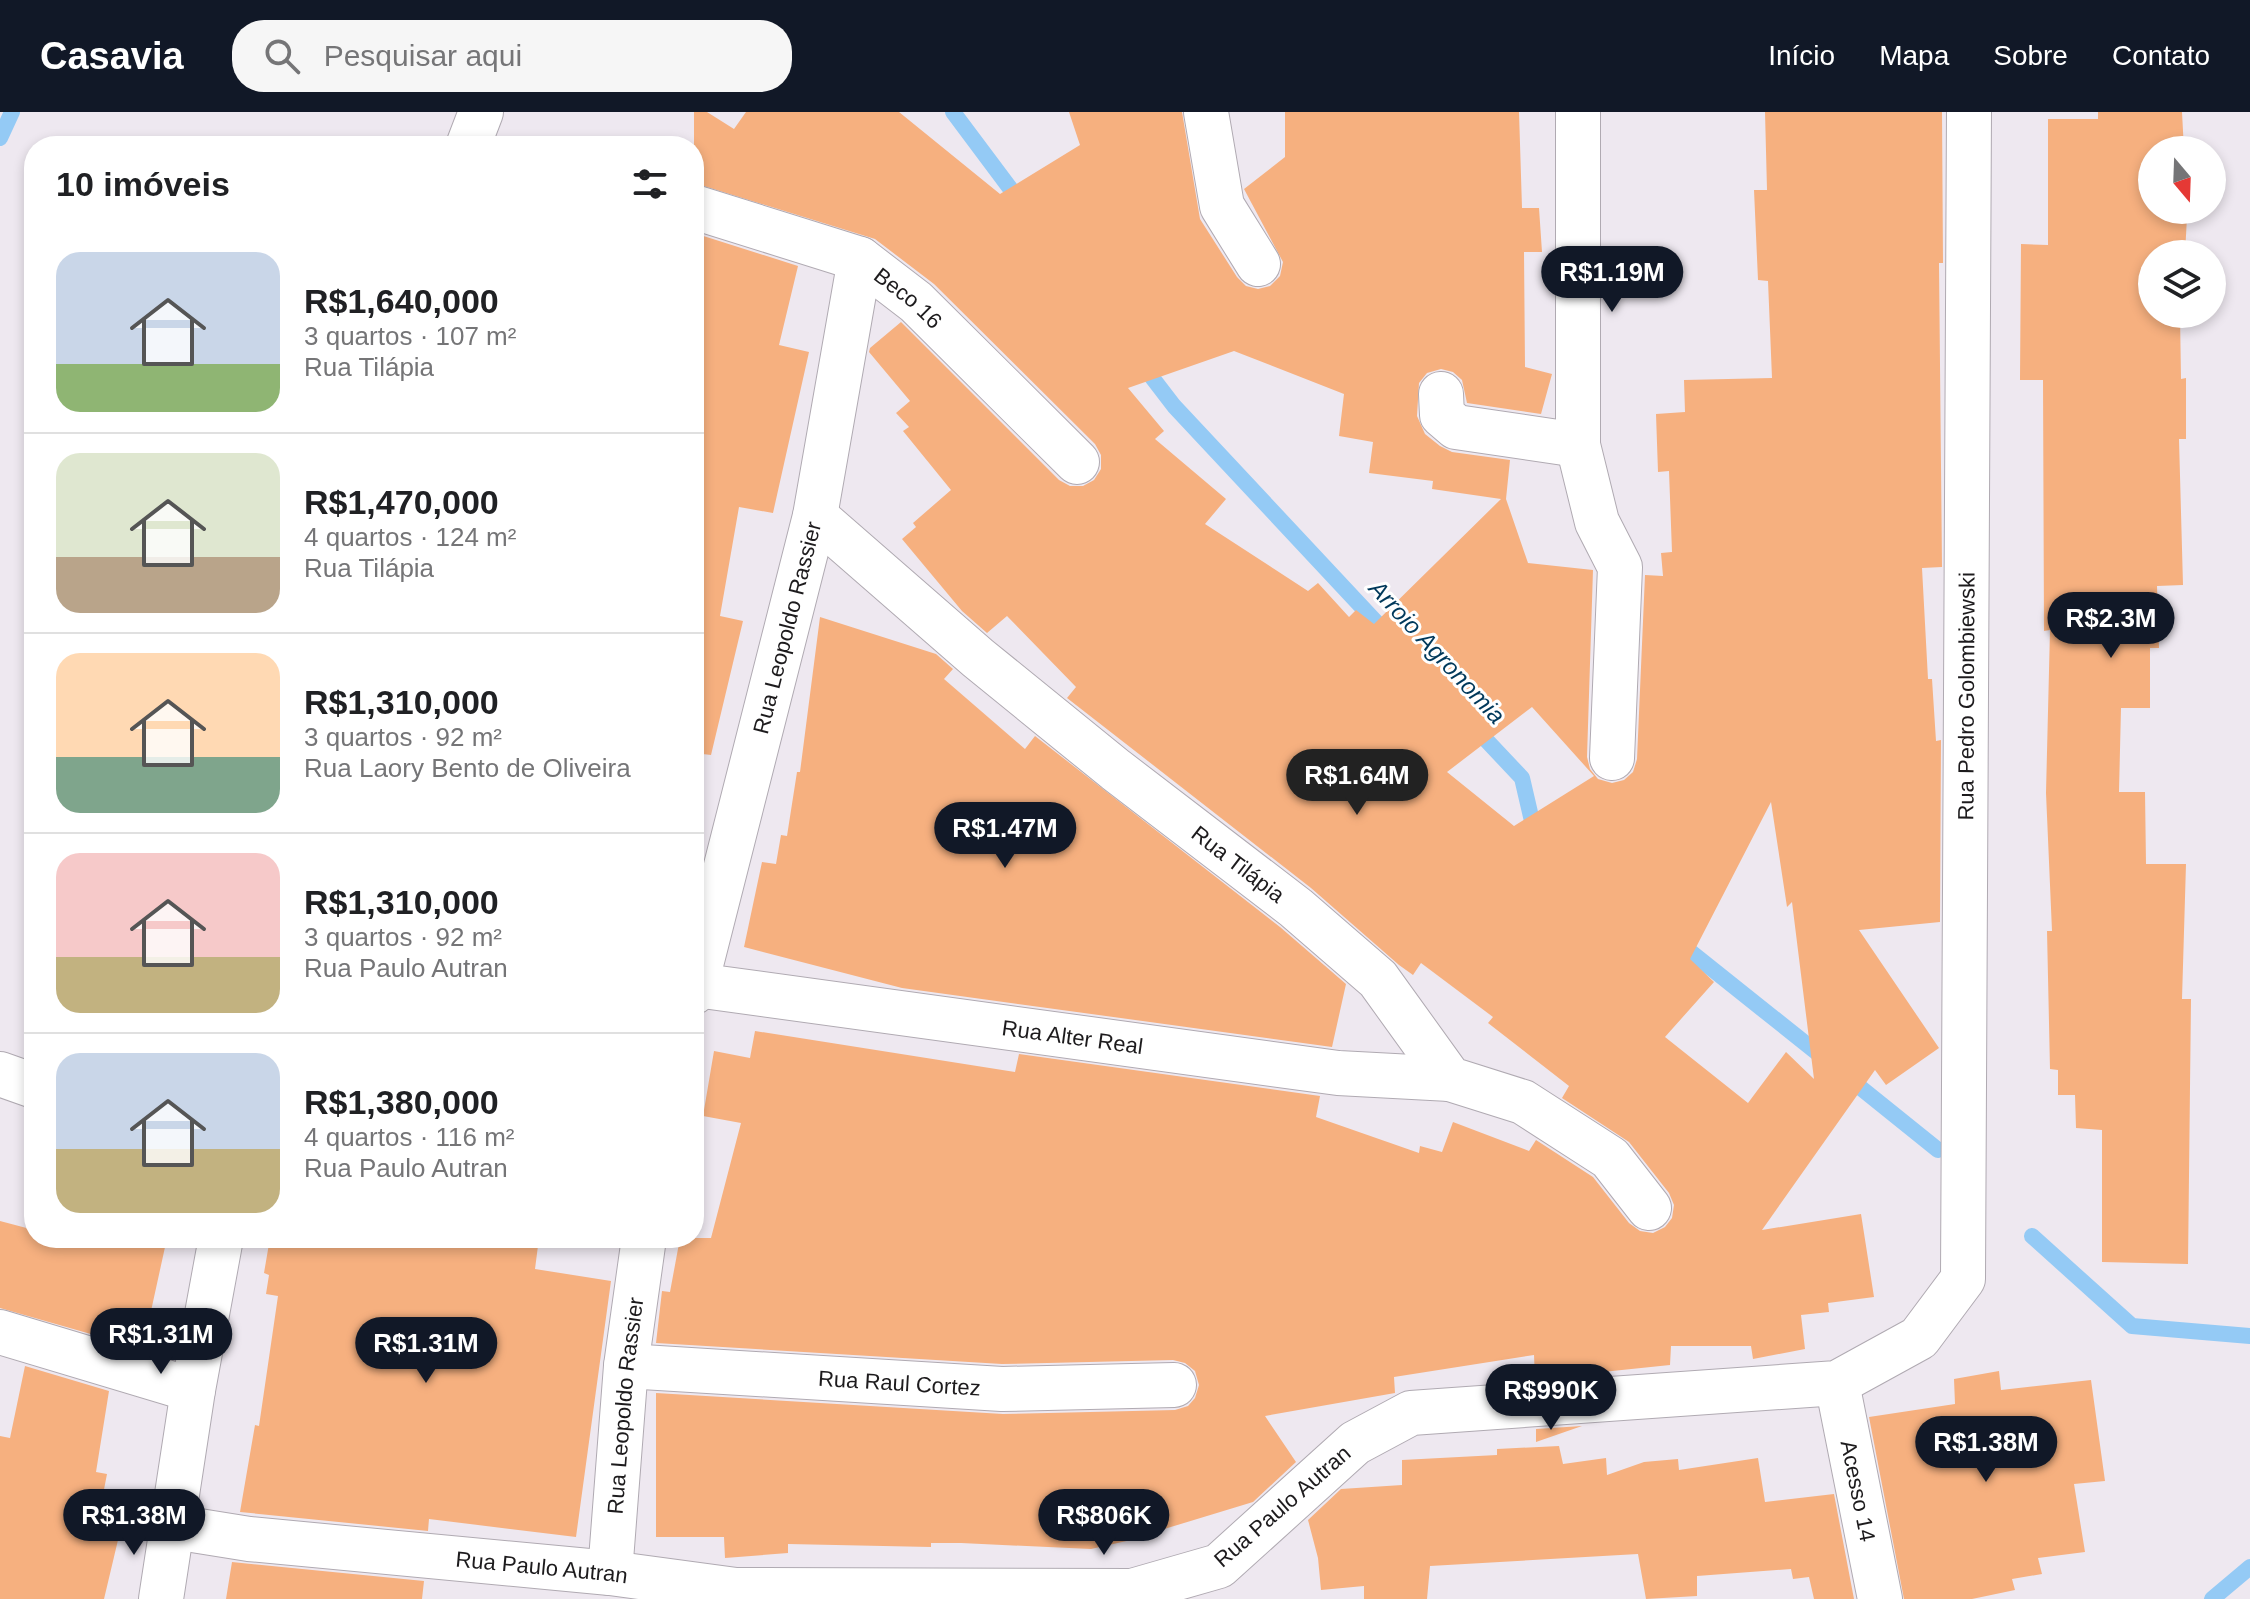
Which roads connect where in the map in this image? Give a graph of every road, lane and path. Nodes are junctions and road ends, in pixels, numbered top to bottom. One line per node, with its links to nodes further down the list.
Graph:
1 (481, 112): 5 (street)
2 (1206, 112): 8 (street)
3 (1578, 112): 10 (street)
4 (1969, 112): 22 (street, Rua Pedro Golombiewski)
5 (472, 136)
6 (704, 210): 7 (street, Beco 16)
7 (860, 259): 11 (street, Beco 16); 12 (street, Rua Leopoldo Rassier)
8 (1258, 264)
9 (1441, 394): 10 (street)
10 (1578, 445): 13 (street)
11 (1077, 462)
12 (815, 516): 14 (street, Rua Leopoldo Rassier); 17 (street, Rua Tilápia)
13 (1612, 758)
14 (704, 953)
15 (704, 989): 17 (street, Rua Alter Real)
16 (0, 1074): 18 (street)
17 (1450, 1079): 19 (street)
18 (24, 1082)
19 (1649, 1208)
20 (219, 1248): 27 (street)
21 (643, 1248): 24 (street, Rua Leopoldo Rassier)
22 (1963, 1279): 25 (street, Rua Paulo Autran)
23 (0, 1332): 27 (street)
24 (626, 1366): 26 (street, Rua Raul Cortez); 29 (street, Rua Leopoldo Rassier)
25 (1837, 1383): 30 (street, Rua Paulo Autran); 32 (street, Acesso 14)
26 (1174, 1385)
27 (193, 1390): 28 (street)
28 (174, 1527): 29 (street, Rua Paulo Autran); 31 (street)
29 (610, 1573): 30 (street, Rua Paulo Autran)
30 (737, 1594)
31 (161, 1599)
32 (1880, 1599)

